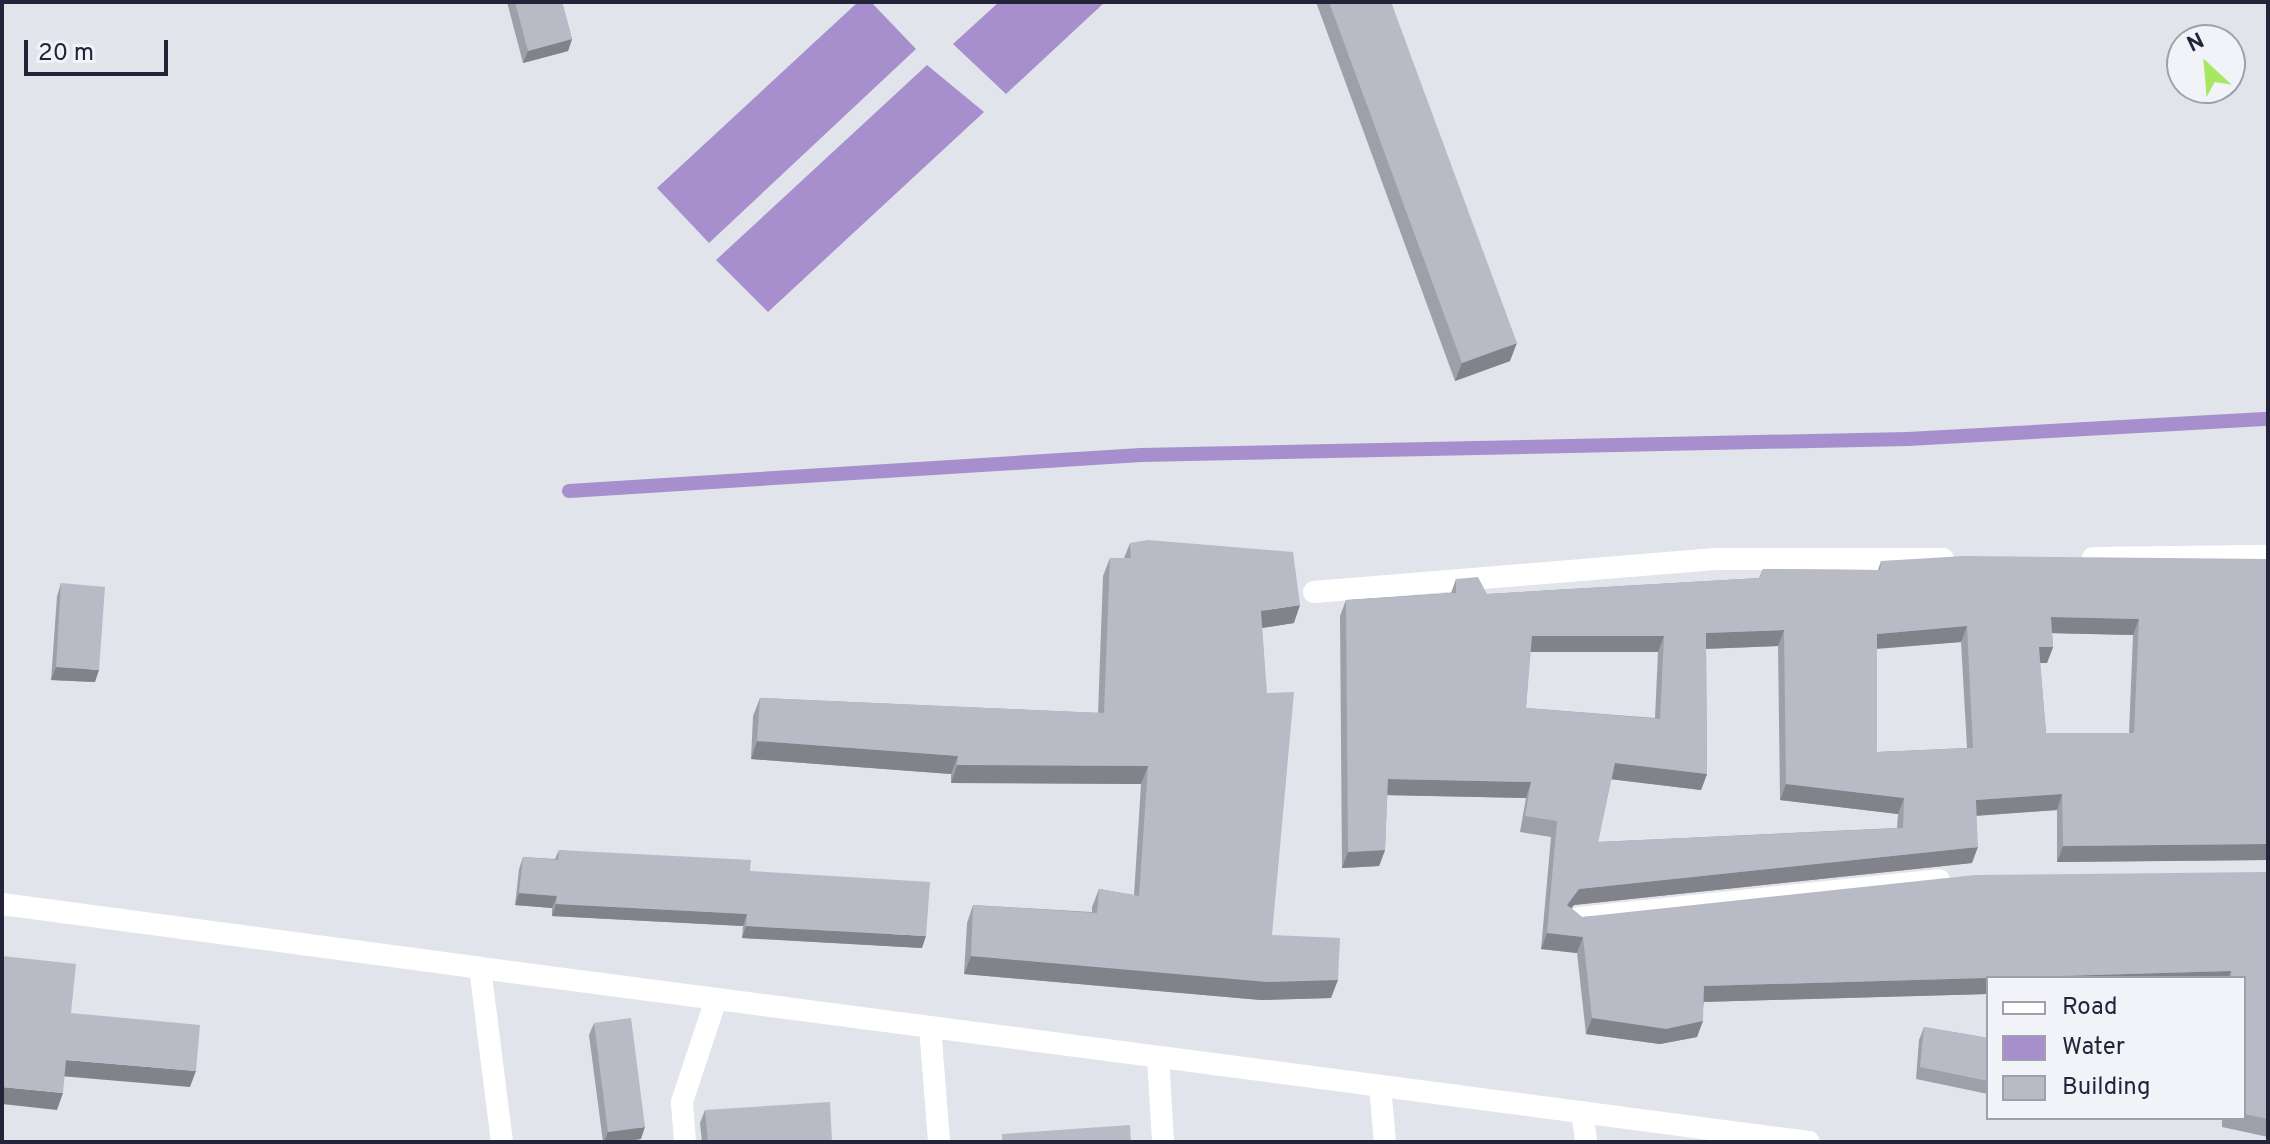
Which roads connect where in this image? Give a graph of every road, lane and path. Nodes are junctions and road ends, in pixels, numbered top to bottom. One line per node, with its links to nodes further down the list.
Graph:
1 (2268, 556): 2 (street)
2 (2071, 558)
3 (1964, 559): 4 (street)
4 (1314, 592)
5 (1968, 877): 7 (street)
6 (2, 904): 8 (street)
7 (1575, 919)
8 (480, 968): 9 (street); 14 (street)
9 (716, 999): 10 (street); 15 (street)
10 (930, 1027): 11 (street); 16 (street)
11 (1158, 1057): 12 (street); 17 (street)
12 (1380, 1086): 13 (street); 18 (street)
13 (1582, 1112): 19 (street); 20 (street)
14 (502, 1142)
15 (685, 1142)
16 (939, 1142)
17 (1163, 1142)
18 (1385, 1142)
19 (1586, 1142)
20 (1809, 1142)

